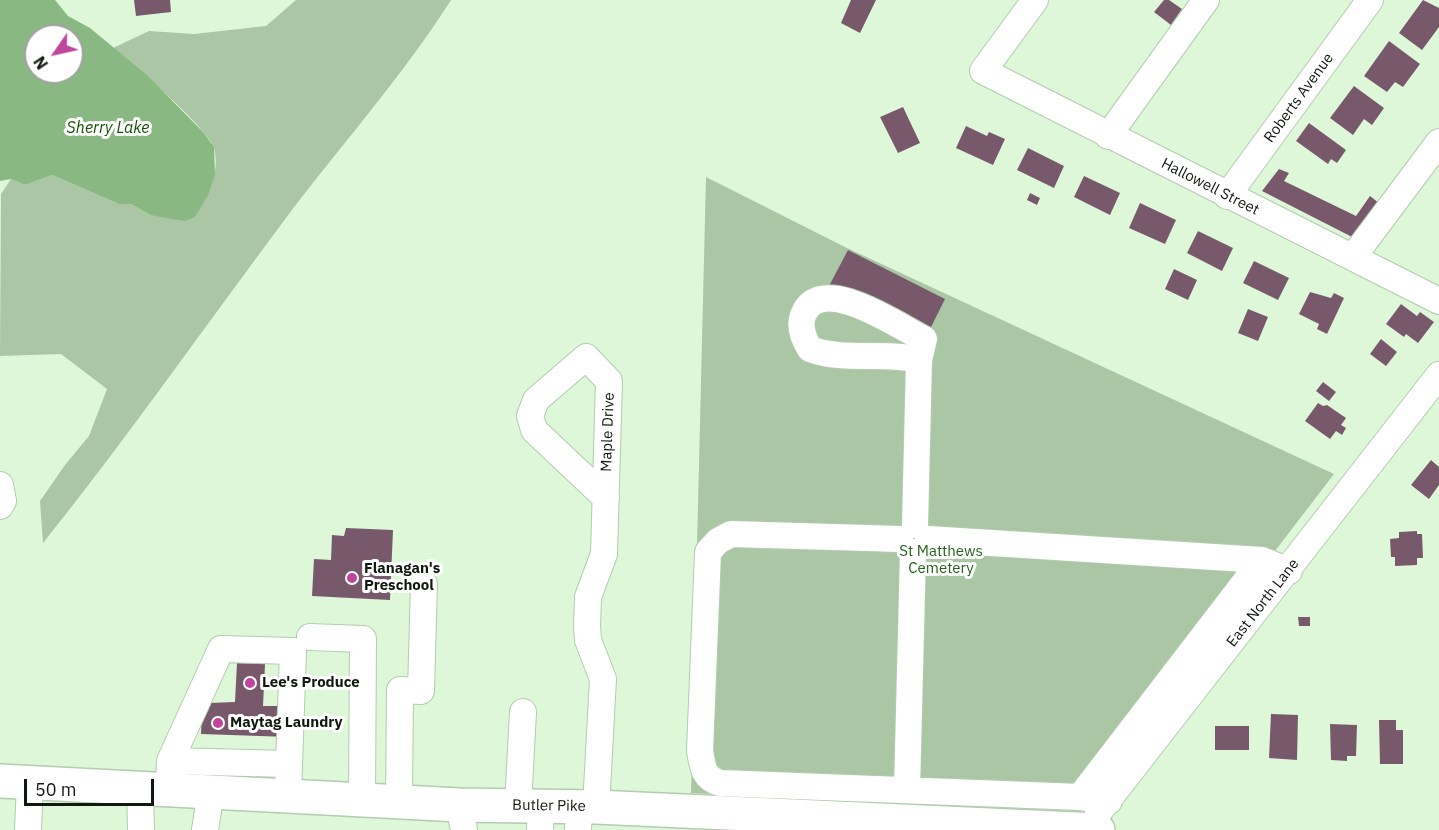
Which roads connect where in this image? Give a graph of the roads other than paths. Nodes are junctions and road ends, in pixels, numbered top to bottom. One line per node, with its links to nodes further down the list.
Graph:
1 (1035, 0): 4 (street, Hallowell Street)
2 (1206, 0): 4 (street)
3 (1370, 0): 6 (street, Roberts Avenue)
4 (1108, 136): 6 (street, Hallowell Street)
5 (1439, 142): 7 (street)
6 (1227, 196): 7 (street, Hallowell Street)
7 (1353, 257): 8 (street, Hallowell Street)
8 (1439, 301)
9 (919, 360): 14 (street)
10 (1439, 375): 16 (street, East North Lane)
11 (0, 485): 13 (street)
12 (606, 498): 12 (street, Maple Drive); 29 (street, Maple Drive)
13 (0, 506)
14 (914, 539): 15 (street); 24 (street); 24 (street)
15 (1262, 561): 16 (street); 25 (street)
16 (1289, 571): 30 (street, East North Lane)
17 (424, 584): 27 (street)
18 (310, 637): 26 (street)
19 (523, 712): 28 (street)
20 (160, 779): 21 (street); 21 (street); 22 (main road, Butler Pike); 23 (main road, Butler Pike); 39 (street)
21 (289, 779): 23 (main road, Butler Pike); 26 (main road, Butler Pike)
22 (15, 782): 38 (street)
23 (211, 790): 40 (street)
24 (906, 790): 25 (street)
25 (1080, 796): 30 (street)
26 (362, 799): 27 (main road, Butler Pike)
27 (399, 801): 31 (main road, Butler Pike)
28 (533, 814): 29 (main road, Butler Pike); 31 (main road, Butler Pike)
29 (584, 815): 32 (main road, Butler Pike)
30 (1103, 815): 41 (main road, Butler Pike)
31 (462, 817)
32 (738, 822): 33 (main road, Butler Pike)
33 (795, 824): 34 (main road, Butler Pike)
34 (837, 825): 35 (main road, Butler Pike)
35 (874, 826): 36 (main road, Butler Pike)
36 (933, 827): 37 (main road, Butler Pike)
37 (992, 828): 41 (main road, Butler Pike)
38 (28, 830)
39 (141, 830)
40 (205, 830)
41 (1084, 830)

